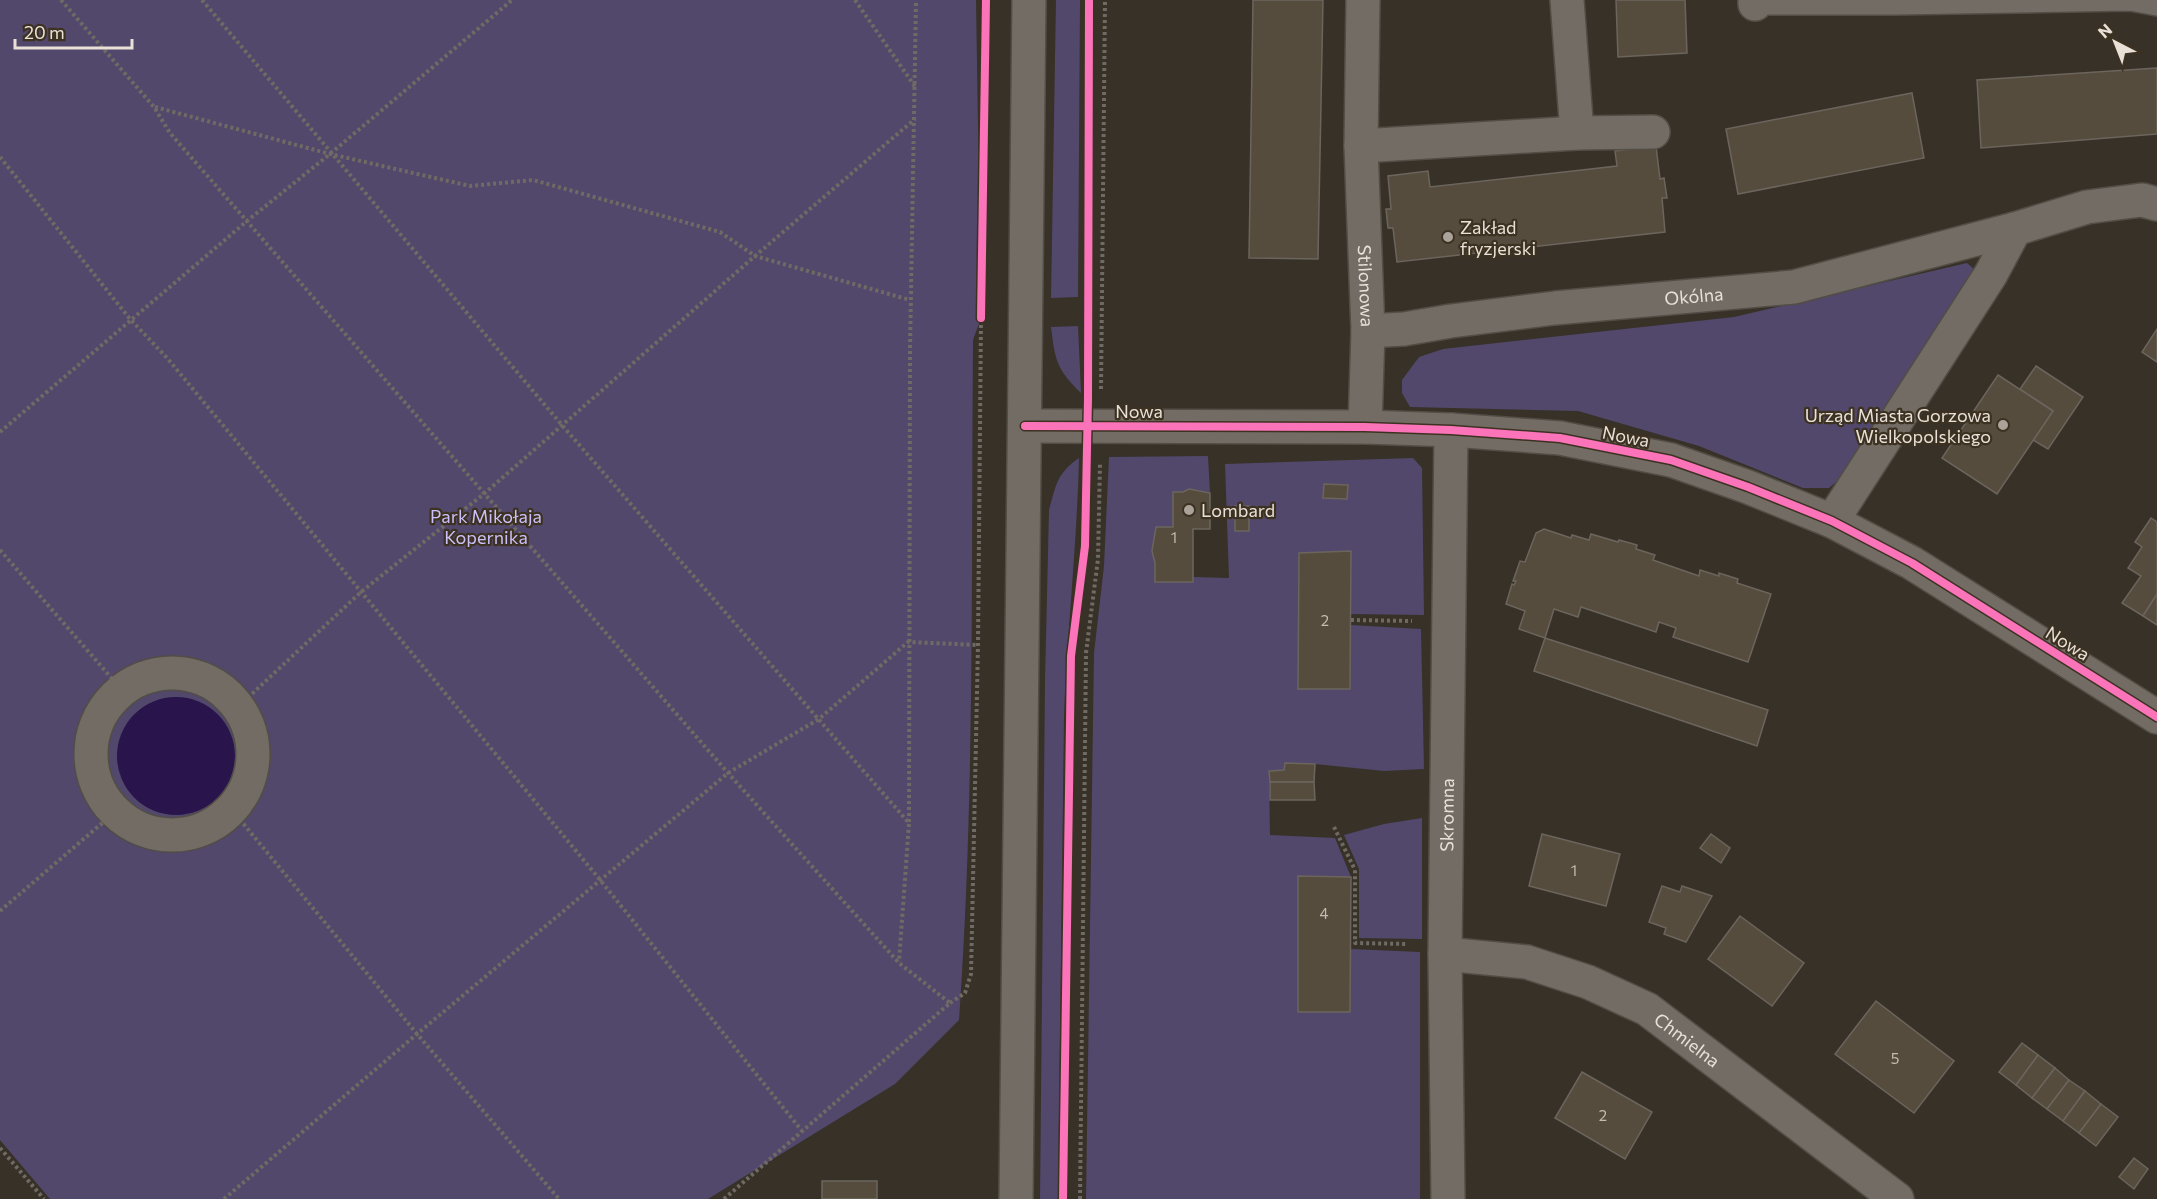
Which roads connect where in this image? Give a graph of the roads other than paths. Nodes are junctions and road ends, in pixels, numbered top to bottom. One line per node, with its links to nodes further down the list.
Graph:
1 (1029, 0): 12 (street)
2 (1363, 0): 8 (street, Stilonowa)
3 (1568, 0): 7 (street)
4 (1755, 2): 5 (lane)
5 (2157, 5)
6 (1653, 132): 7 (street)
7 (1577, 134): 8 (street)
8 (1361, 146): 11 (street, Stilonowa)
9 (2157, 204): 10 (street, Okólna)
10 (2015, 229): 11 (street, Okólna); 15 (street)
11 (1368, 331): 13 (street, Stilonowa)
12 (1024, 426): 13 (street, Nowa); 19 (street)
13 (1365, 427): 14 (street, Nowa)
14 (1451, 430): 15 (street, Nowa); 18 (street, Skromna)
15 (1832, 521): 16 (street, Nowa)
16 (2157, 717)
17 (232, 810): 17 (street)
18 (1445, 954): 20 (street, Skromna); 21 (street, Chmielna)
19 (1016, 1199)
20 (1448, 1199)
21 (1897, 1199)

